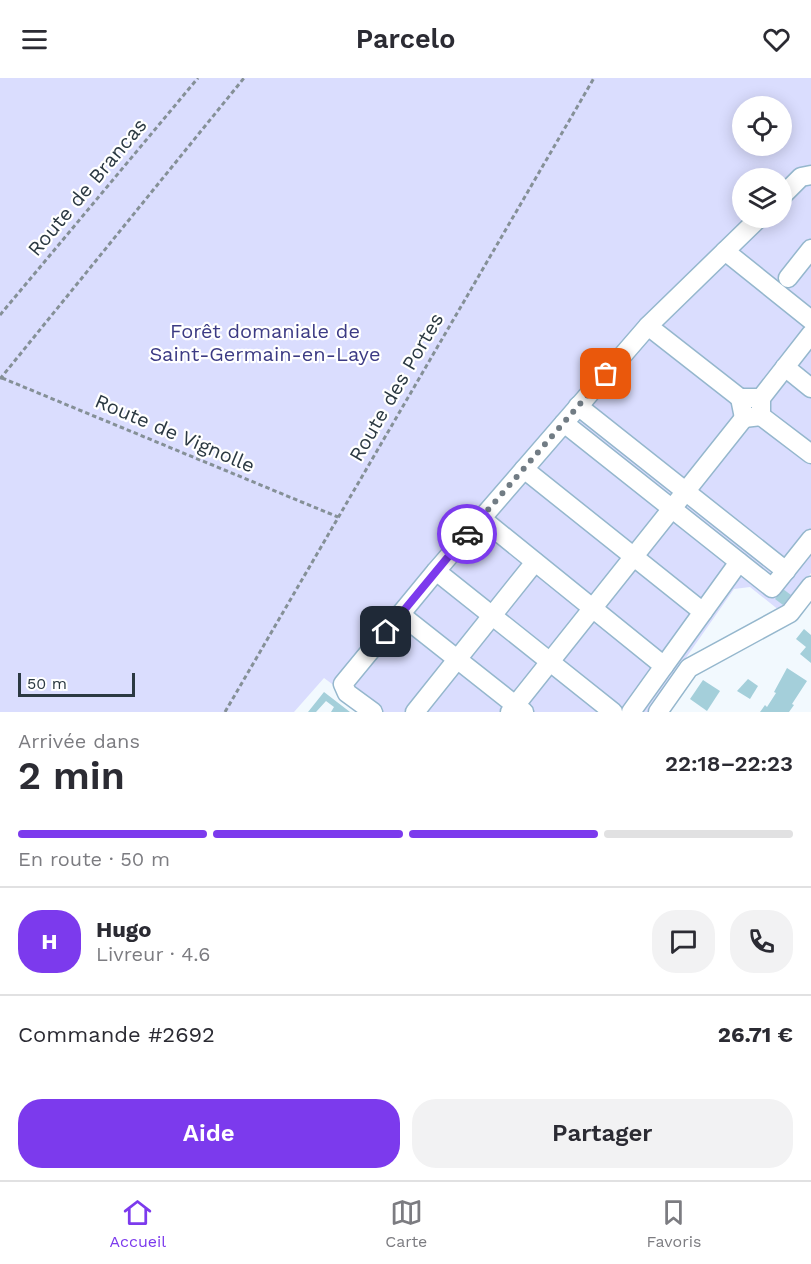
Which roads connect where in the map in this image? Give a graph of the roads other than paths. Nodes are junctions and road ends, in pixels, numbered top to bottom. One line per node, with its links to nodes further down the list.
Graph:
1 (811, 175): 2 (street)
2 (792, 186)
3 (749, 228): 5 (street)
4 (811, 249): 6 (street)
5 (725, 251): 7 (street); 8 (street)
6 (788, 278)
7 (648, 326): 11 (street); 12 (street)
8 (811, 332): 9 (street)
9 (785, 367): 10 (street); 12 (street)
10 (811, 388)
11 (578, 406): 13 (street); 16 (street)
12 (755, 411): 14 (street); 16 (street)
13 (564, 423): 15 (street); 17 (street)
14 (811, 454)
15 (524, 469): 18 (street); 20 (street)
16 (686, 491): 17 (street); 24 (street)
17 (672, 509): 20 (street); 22 (street)
18 (481, 518): 21 (street); 23 (street)
19 (811, 539): 24 (street)
20 (634, 557): 26 (street); 27 (street)
21 (535, 562): 26 (street); 29 (street)
22 (739, 562): 24 (street); 27 (street)
23 (436, 571): 28 (street); 29 (street)
24 (786, 571)
25 (811, 586): 38 (street)
26 (593, 608): 31 (street); 32 (street)
27 (703, 612): 32 (street)
28 (400, 614): 30 (street); 34 (street)
29 (492, 616): 30 (street); 31 (street)
30 (457, 659): 33 (street); 35 (street)
31 (550, 662): 33 (street); 36 (street)
32 (664, 666): 37 (street)
33 (517, 710)
34 (373, 712)
35 (415, 712)
36 (612, 712)
37 (631, 712)
38 (658, 712)

